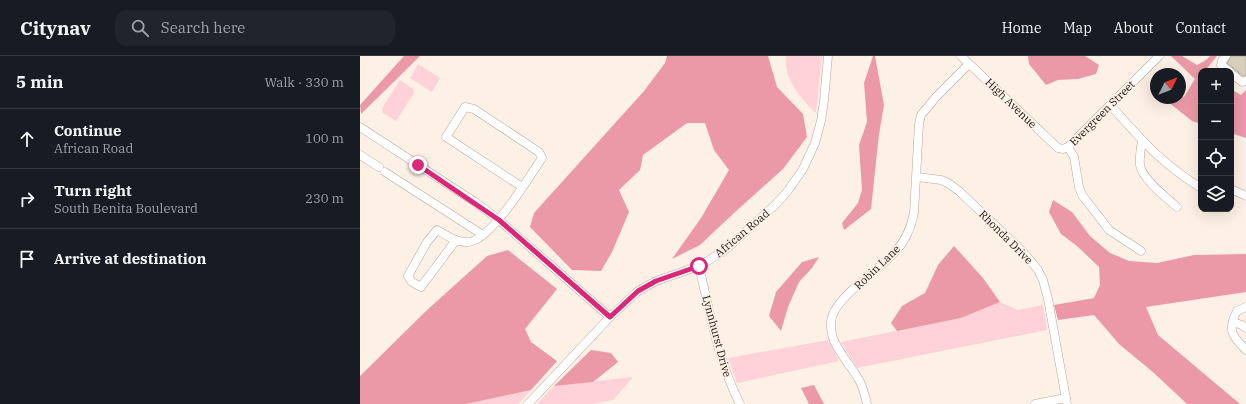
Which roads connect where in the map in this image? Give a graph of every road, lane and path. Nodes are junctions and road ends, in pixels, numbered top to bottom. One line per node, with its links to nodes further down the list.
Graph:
1 (828, 56): 24 (street, African Road)
2 (961, 56): 5 (street, High Avenue)
3 (1226, 56): 6 (street)
4 (1154, 58): 9 (street, Evergreen Street)
5 (969, 64): 12 (street, High Avenue); 14 (street, Robin Lane)
6 (1225, 68)
7 (1234, 75): 8 (street)
8 (1246, 81)
9 (1110, 105): 11 (street); 12 (street, Evergreen Street)
10 (360, 127): 20 (street)
11 (1142, 140): 15 (street); 19 (street)
12 (1064, 148): 23 (street)
13 (360, 155): 21 (street)
14 (917, 177): 30 (street, Rhonda Drive); 33 (street, Robin Lane)
15 (1198, 186)
16 (522, 187): 16 (street); 20 (street)
17 (1234, 190): 18 (street)
18 (1246, 196)
19 (1177, 207)
20 (499, 220): 21 (street); 26 (street)
21 (483, 235): 22 (street)
22 (456, 240): 22 (street)
23 (1141, 251)
24 (699, 266): 26 (street, African Road); 32 (street, Lynnhurst Drive)
25 (1246, 307): 27 (street)
26 (610, 317): 31 (street, African Road)
27 (1233, 322): 28 (street); 29 (street)
28 (1246, 328)
29 (1245, 345)
30 (1067, 401): 34 (street)
31 (528, 404)
32 (740, 404)
33 (867, 404)
34 (1035, 404)

